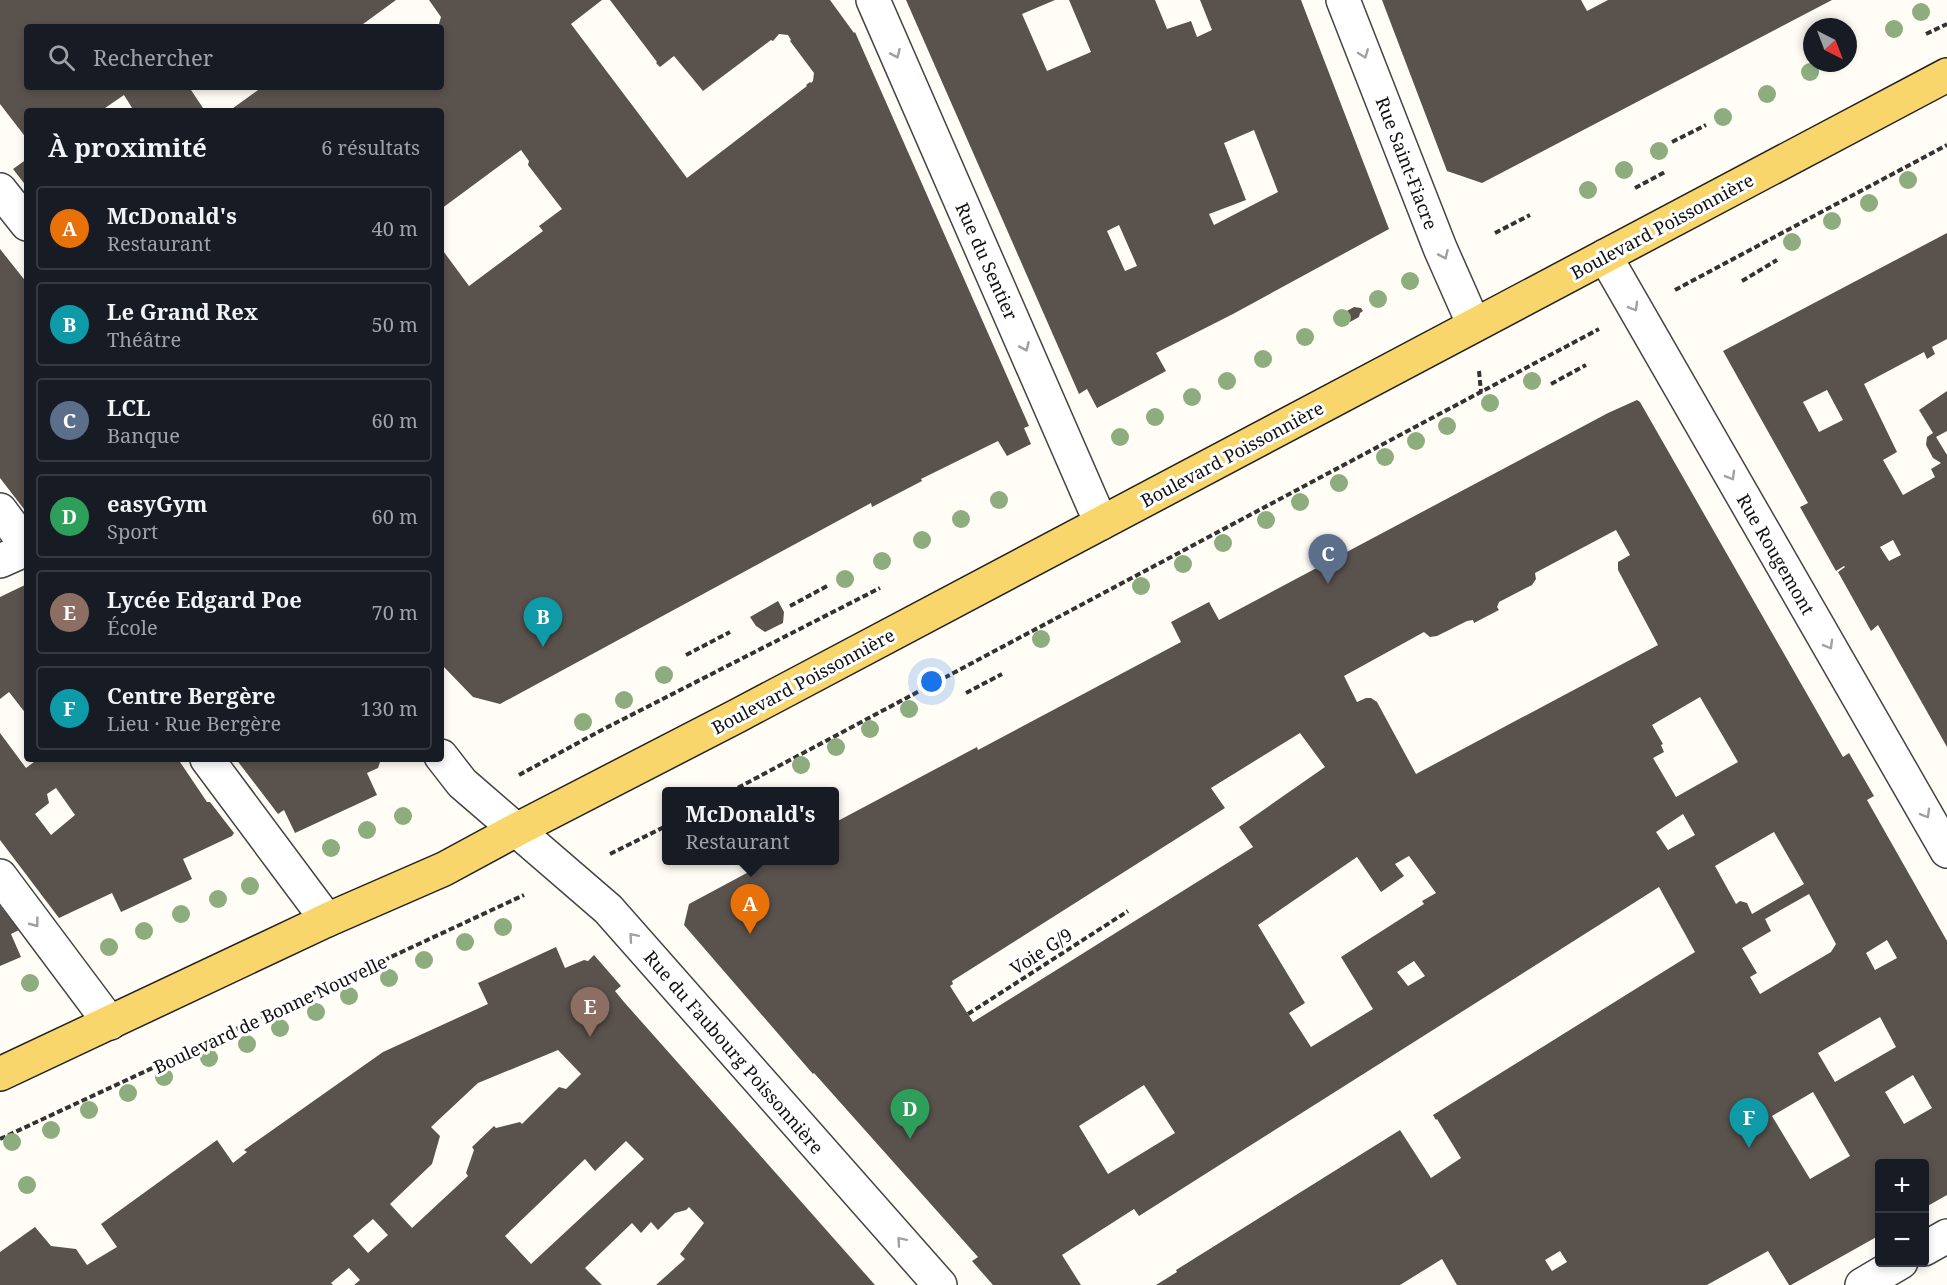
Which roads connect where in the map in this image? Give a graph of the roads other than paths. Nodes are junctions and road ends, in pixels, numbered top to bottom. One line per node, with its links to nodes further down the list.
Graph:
1 (873, 0): 9 (street, Rue du Sentier, one-way to 9)
2 (1343, 0): 7 (street, Rue Saint-Fiacre, one-way to 7)
3 (1947, 75): 6 (main road, Boulevard Poissonnière)
4 (0, 190): 5 (street)
5 (24, 220)
6 (1605, 256): 7 (main road, Boulevard Poissonnière); 16 (street, Rue Rougemont, one-way to 16)
7 (1474, 325): 9 (main road, Boulevard Poissonnière)
8 (0, 510): 10 (street)
9 (1101, 523): 15 (main road, Boulevard Poissonnière)
10 (24, 543)
11 (24, 549): 12 (street)
12 (0, 561)
13 (444, 760): 15 (street, Rue du Faubourg Poissonnière)
14 (209, 762): 18 (street)
15 (516, 830): 18 (main road); 24 (street, Rue du Faubourg Poissonnière, one-way to 15)
16 (1947, 851)
17 (0, 876): 19 (street, one-way to 19)
18 (327, 920): 19 (main road)
19 (110, 1023): 20 (main road)
20 (0, 1074)
21 (1947, 1236): 22 (street)
22 (1929, 1246)
23 (1894, 1267): 25 (street)
24 (940, 1285)
25 (1862, 1285)

